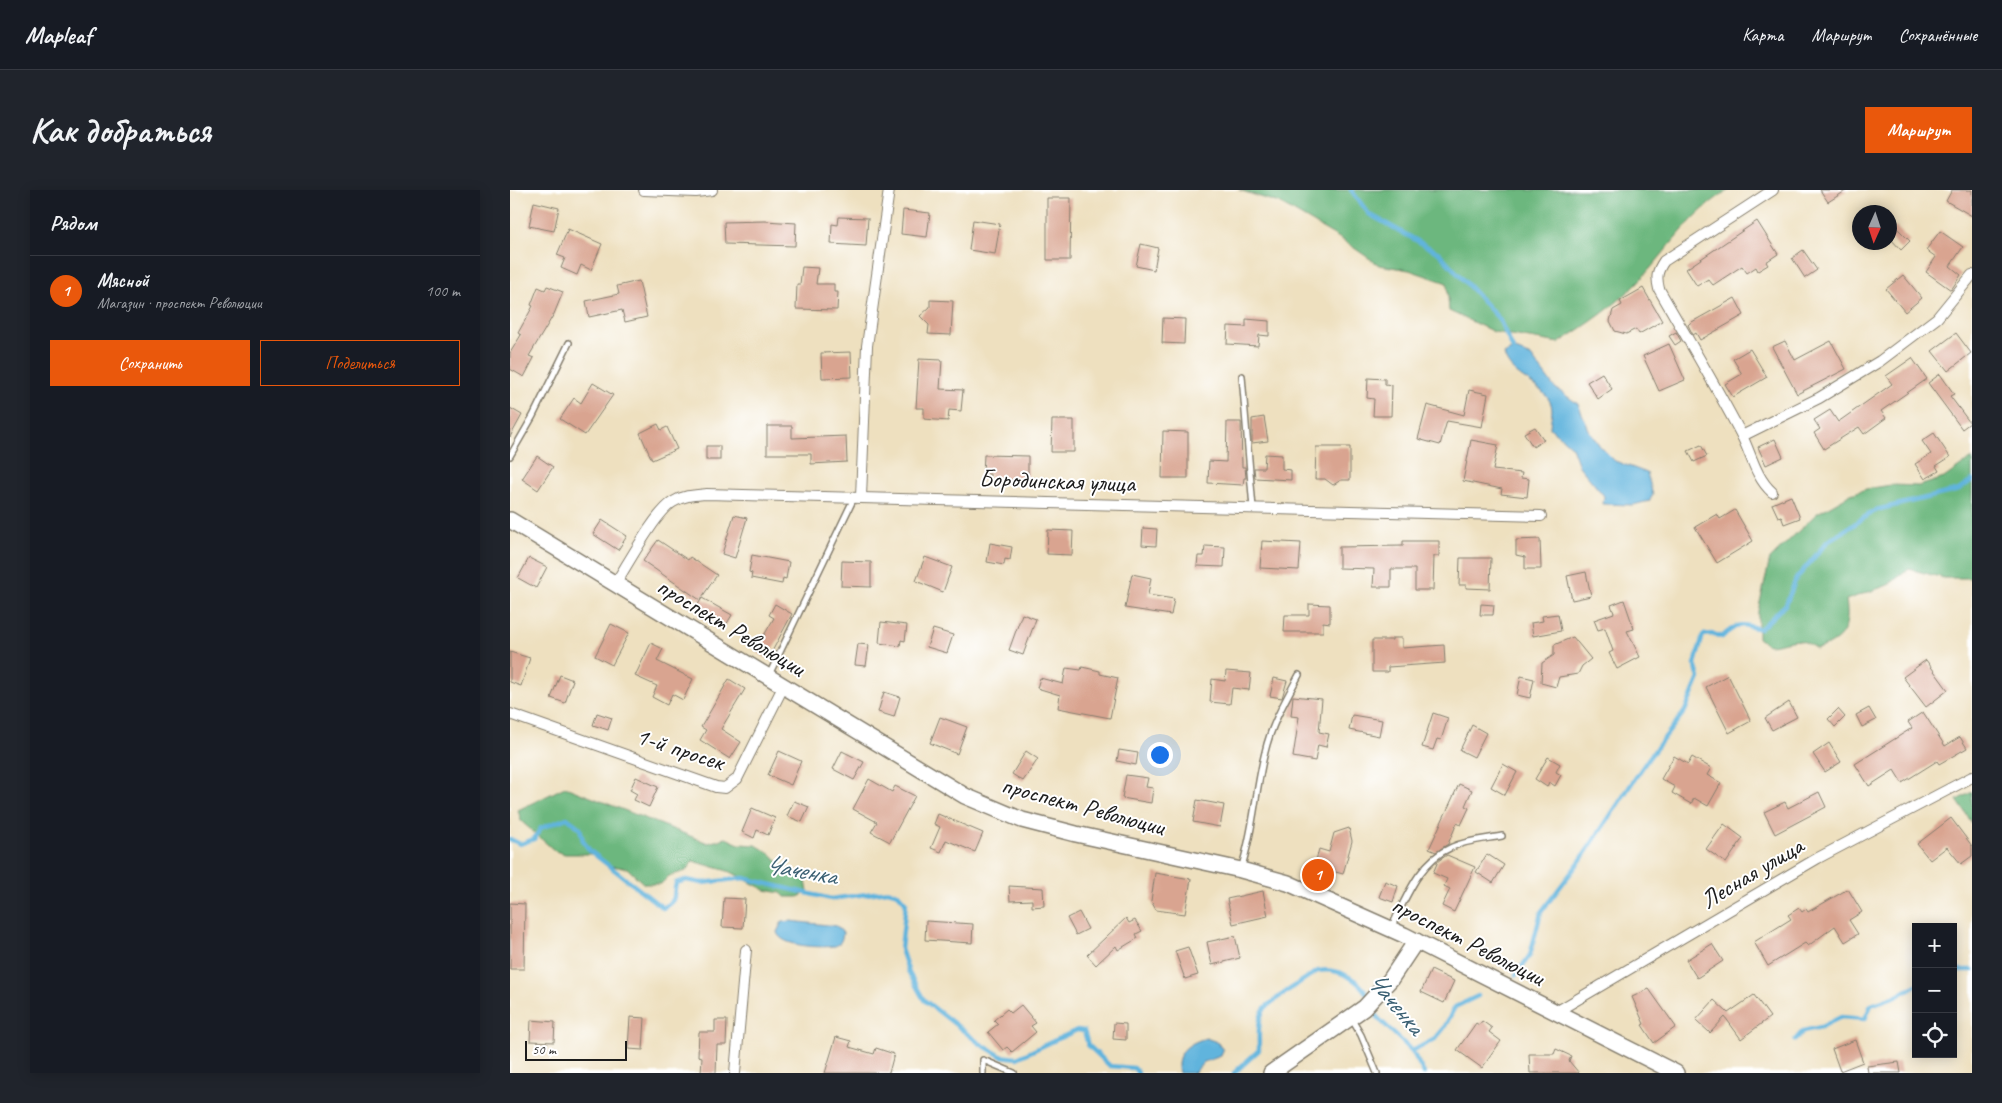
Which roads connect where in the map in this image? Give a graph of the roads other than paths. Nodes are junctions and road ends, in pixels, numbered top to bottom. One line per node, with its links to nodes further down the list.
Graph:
1 (644, 190): 2 (street)
2 (712, 190)
3 (889, 190): 11 (street)
4 (1773, 190): 8 (street)
5 (1972, 275): 8 (street)
6 (569, 343): 9 (lane)
7 (1242, 376): 12 (lane)
8 (1742, 436): 10 (street)
9 (510, 456)
10 (1772, 492)
11 (858, 497): 12 (street, Бородинская улица); 15 (street, Бородинская улица); 17 (lane)
12 (1253, 508): 13 (street, Бородинская улица)
13 (1541, 516)
14 (510, 520): 15 (street, проспект Революции)
15 (615, 584): 17 (street, проспект Революции)
16 (1299, 675): 22 (lane)
17 (768, 677): 18 (street, проспект Революции)
18 (783, 687): 19 (street, 1-й просек); 22 (street, проспект Революции)
19 (510, 714)
20 (1972, 777): 26 (street, Лесная улица)
21 (1502, 836): 23 (lane)
22 (1241, 870): 23 (street, проспект Революции)
23 (1391, 929): 24 (street, проспект Революции)
24 (1416, 941): 26 (street, проспект Революции); 27 (street)
25 (746, 950): 28 (street)
26 (1556, 1012): 33 (street, проспект Революции)
27 (1351, 1018): 31 (street); 32 (lane)
28 (735, 1073)
29 (983, 1073): 30 (lane)
30 (1014, 1073)
31 (1271, 1073)
32 (1377, 1073)
33 (1676, 1073)

